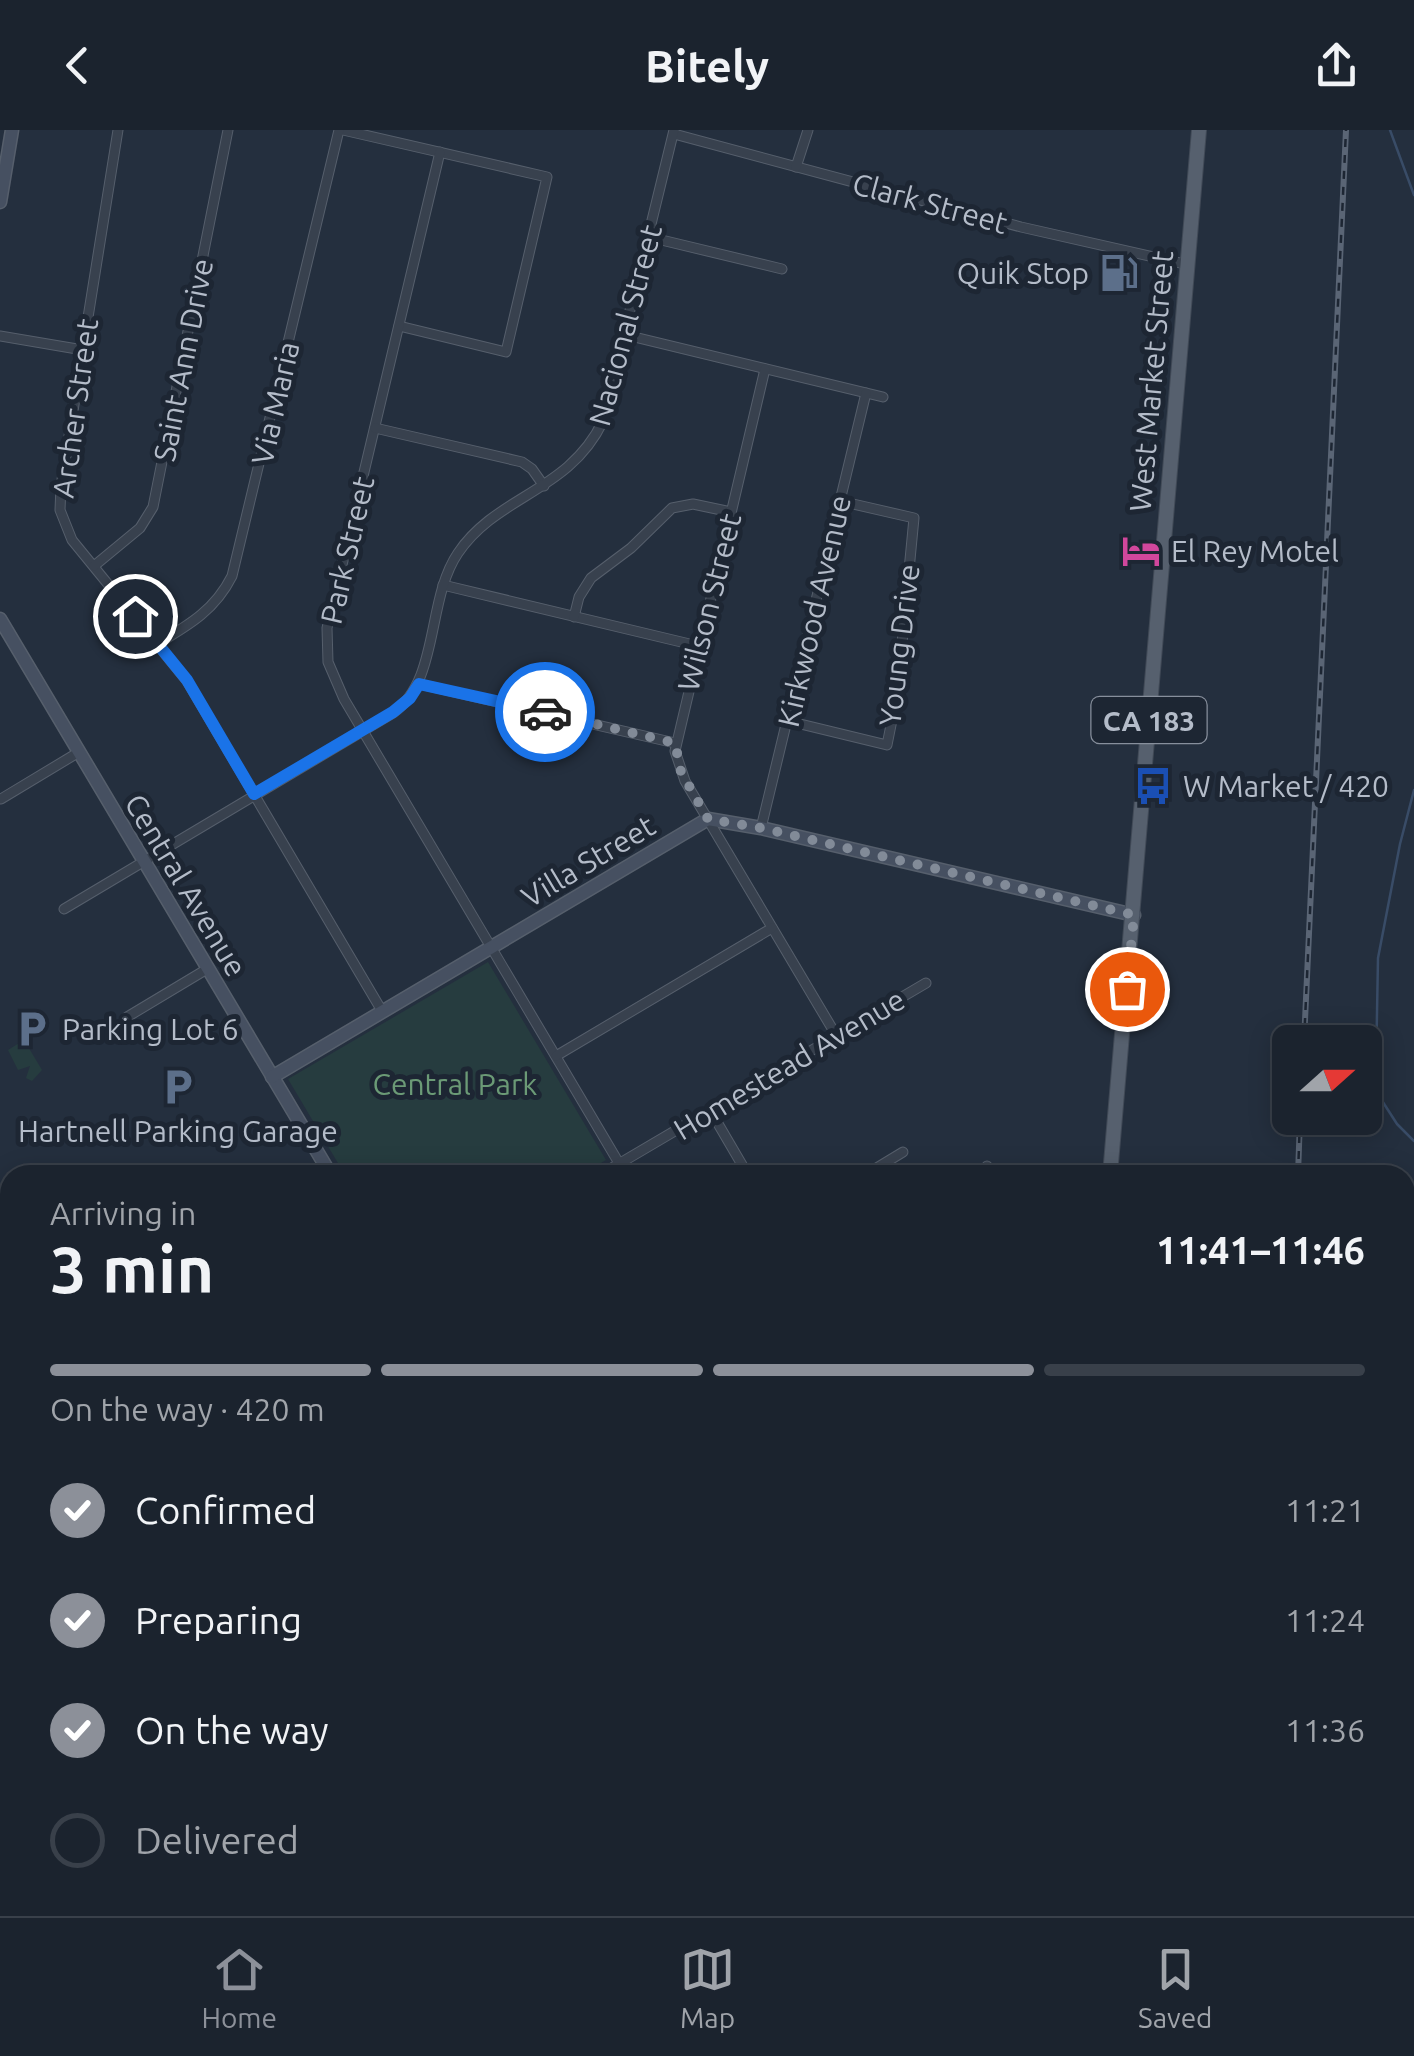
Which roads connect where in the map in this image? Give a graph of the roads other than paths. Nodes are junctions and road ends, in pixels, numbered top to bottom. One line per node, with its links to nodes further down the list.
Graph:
1 (12, 130): 10 (street)
2 (118, 130): 17 (street, Archer Street)
3 (228, 130): 25 (street, Saint Ann Drive)
4 (341, 130): 8 (street); 29 (street, Via Maria)
5 (808, 130): 9 (street)
6 (1199, 130): 12 (main road, West Market Street / CA 183)
7 (674, 132): 9 (street, Clark Street); 11 (street, Nacional Street)
8 (440, 152): 14 (street, Park Street); 14 (street)
9 (796, 167): 12 (street, Clark Street)
10 (0, 202)
11 (650, 237): 13 (street); 15 (street, Nacional Street)
12 (1189, 265): 42 (main road, West Market Street / CA 183)
13 (782, 269)
14 (399, 326): 21 (street, Park Street)
15 (626, 335): 18 (street); 22 (street, Nacional Street)
16 (0, 336): 17 (street)
17 (82, 350): 25 (street, Archer Street)
18 (765, 369): 19 (street); 24 (street, Wilson Street)
19 (866, 393): 20 (street); 23 (street, Kirkwood Avenue)
20 (883, 397)
21 (375, 428): 22 (street); 33 (street, Park Street)
22 (544, 486): 26 (street, Nacional Street)
23 (840, 501): 32 (street, Kirkwood Avenue); 32 (street, Young Drive)
24 (730, 512): 27 (street); 30 (street, Wilson Street)
25 (94, 566): 29 (street, Archer Street)
26 (443, 585): 27 (street); 31 (street, Nacional Street)
27 (574, 617): 30 (street)
28 (0, 620): 35 (street, Central Avenue)
29 (157, 644): 36 (street, Archer Street)
30 (698, 646): 34 (street, Wilson Street)
31 (419, 684): 33 (street); 34 (street)
32 (788, 721): 39 (street, Kirkwood Avenue)
33 (363, 730): 36 (street); 44 (street, Park Street)
34 (675, 743): 38 (street)
35 (79, 752): 37 (street); 40 (street, Central Avenue)
36 (254, 794): 40 (street); 47 (street, Archer Street)
37 (1, 798)
38 (708, 819): 39 (street); 43 (street); 44 (street, Villa Street)
39 (761, 828): 42 (street)
40 (143, 861): 41 (street); 45 (street, Central Avenue)
41 (64, 909)
42 (1134, 915): 58 (main road, West Market Street / CA 183)
43 (772, 928): 49 (street); 50 (street)
44 (491, 947): 47 (street, Villa Street); 50 (street, Park Street)
45 (207, 969): 48 (street); 51 (street, Central Avenue)
46 (926, 983): 49 (street, Homestead Avenue)
47 (382, 1011): 51 (street, Villa Street)
48 (127, 1017)
49 (836, 1035): 52 (street, Homestead Avenue)
50 (556, 1056): 54 (street, Park Street)
51 (272, 1076): 55 (street, Central Avenue)
52 (710, 1110): 54 (street, Homestead Avenue); 56 (street)
53 (904, 1152): 57 (street)
54 (619, 1164)
55 (324, 1165)
56 (742, 1165)
57 (882, 1165)
58 (1111, 1165)

